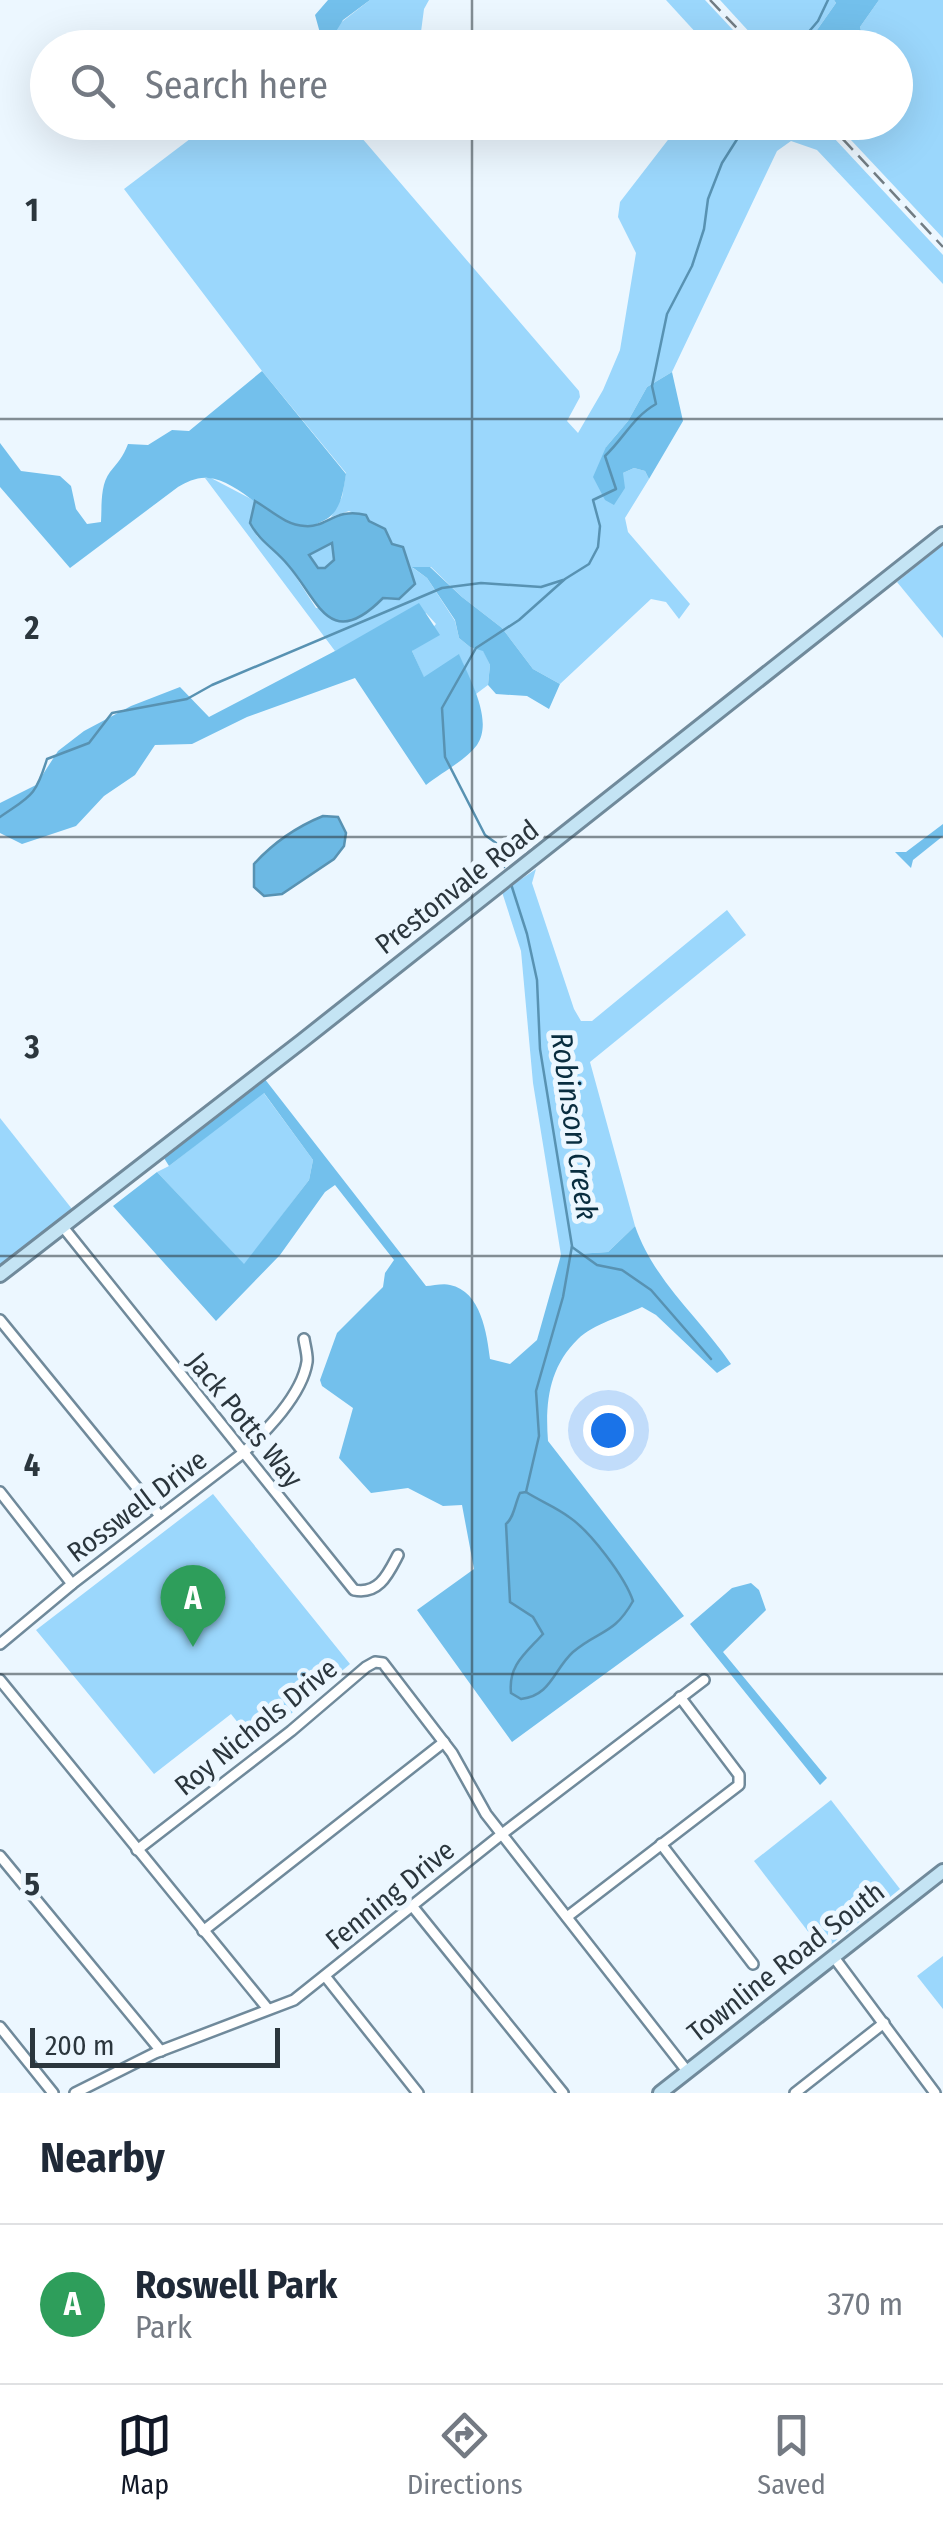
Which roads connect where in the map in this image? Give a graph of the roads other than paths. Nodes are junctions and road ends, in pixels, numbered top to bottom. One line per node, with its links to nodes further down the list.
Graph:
1 (943, 534): 2 (street, Prestonvale Road)
2 (64, 1227): 3 (street, Prestonvale Road); 6 (street, Jack Potts Way)
3 (0, 1275)
4 (0, 1320): 8 (street)
5 (304, 1339): 6 (street, Rosswell Drive)
6 (243, 1453): 8 (street, Rosswell Drive); 9 (street, Jack Potts Way)
7 (0, 1492): 10 (street)
8 (160, 1516): 10 (street, Rosswell Drive)
9 (398, 1555)
10 (72, 1584): 11 (street, Rosswell Drive)
11 (0, 1644)
12 (0, 1680): 18 (street)
13 (704, 1680): 14 (street, Fenning Drive)
14 (680, 1697): 16 (street, Fenning Drive); 17 (street)
15 (444, 1742): 16 (street, Roy Nichols Drive); 18 (street, Roy Nichols Drive); 23 (street)
16 (502, 1834): 21 (street, Fenning Drive); 22 (street, Roy Nichols Drive)
17 (661, 1844): 22 (street); 25 (street)
18 (138, 1850): 23 (street)
19 (0, 1856): 30 (street)
20 (943, 1871): 24 (street, Townline Road South)
21 (413, 1907): 26 (street, Fenning Drive); 35 (street)
22 (567, 1917): 31 (street, Roy Nichols Drive)
23 (203, 1931): 27 (street)
24 (832, 1956): 28 (street); 31 (street, Townline Road South)
25 (753, 1964)
26 (325, 1976): 27 (street, Fenning Drive); 34 (street)
27 (268, 2010): 30 (street, Fenning Drive)
28 (884, 2023): 37 (street); 38 (street)
29 (0, 2027): 32 (street)
30 (162, 2050): 33 (street, Fenning Drive)
31 (687, 2071): 36 (street, Townline Road South)
32 (53, 2093)
33 (75, 2093)
34 (418, 2093)
35 (562, 2093)
36 (660, 2093)
37 (796, 2093)
38 (935, 2093)

